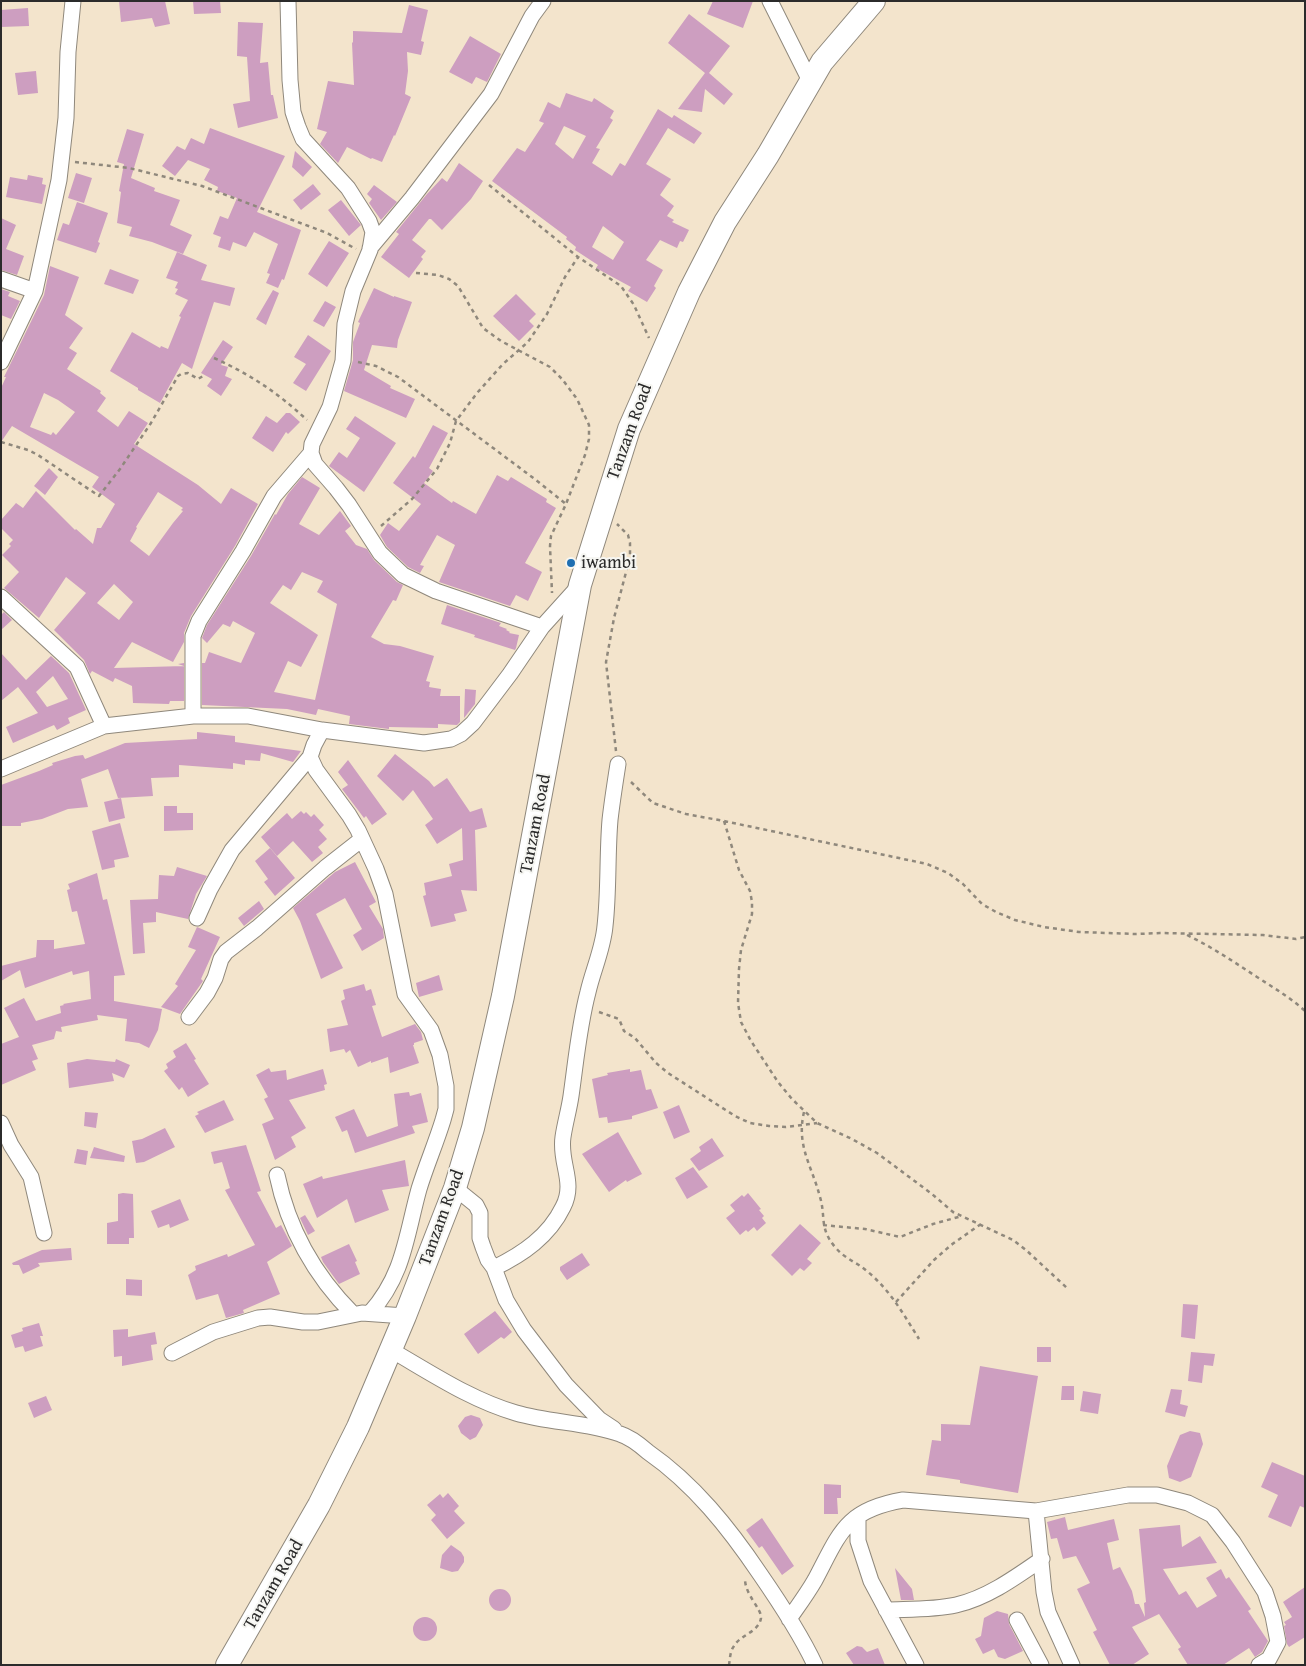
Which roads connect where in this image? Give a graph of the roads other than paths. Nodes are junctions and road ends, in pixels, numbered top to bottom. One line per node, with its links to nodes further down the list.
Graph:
1 (73, 1): 9 (street)
2 (288, 1): 7 (street)
3 (543, 1): 7 (street)
4 (770, 1): 6 (street)
5 (874, 1): 6 (highway, Tanzam Road)
6 (810, 82): 12 (highway, Tanzam Road)
7 (368, 252): 11 (street)
8 (1, 279): 9 (street)
9 (35, 291): 10 (street)
10 (1, 362)
11 (311, 453): 14 (street); 15 (street)
12 (580, 585): 14 (street); 26 (highway, Tanzam Road)
13 (1, 597): 16 (street)
14 (542, 627): 17 (street)
15 (193, 716): 16 (street); 17 (street)
16 (104, 726): 20 (street)
17 (322, 730): 18 (street)
18 (310, 757): 21 (street); 22 (street)
19 (618, 764): 28 (street)
20 (1, 769)
21 (362, 839): 23 (street); 29 (street)
22 (197, 918)
23 (189, 1017)
24 (1, 1123): 27 (street)
25 (277, 1175): 30 (street)
26 (455, 1188): 28 (street); 31 (highway, Tanzam Road)
27 (44, 1233)
28 (494, 1268): 34 (street)
29 (370, 1313): 30 (street); 31 (street)
30 (354, 1314): 33 (street)
31 (405, 1316): 32 (highway, Tanzam Road)
32 (391, 1350): 34 (street); 41 (highway, Tanzam Road)
33 (172, 1353)
34 (621, 1434): 39 (street)
35 (1036, 1511): 36 (street); 37 (street); 46 (street)
36 (858, 1516): 38 (street); 39 (street)
37 (1042, 1559): 38 (street); 45 (street)
38 (886, 1610): 43 (street)
39 (789, 1619): 42 (street)
40 (1018, 1620): 44 (street)
41 (227, 1665)
42 (815, 1665)
43 (916, 1665)
44 (1040, 1665)
45 (1072, 1665)
46 (1259, 1665)

